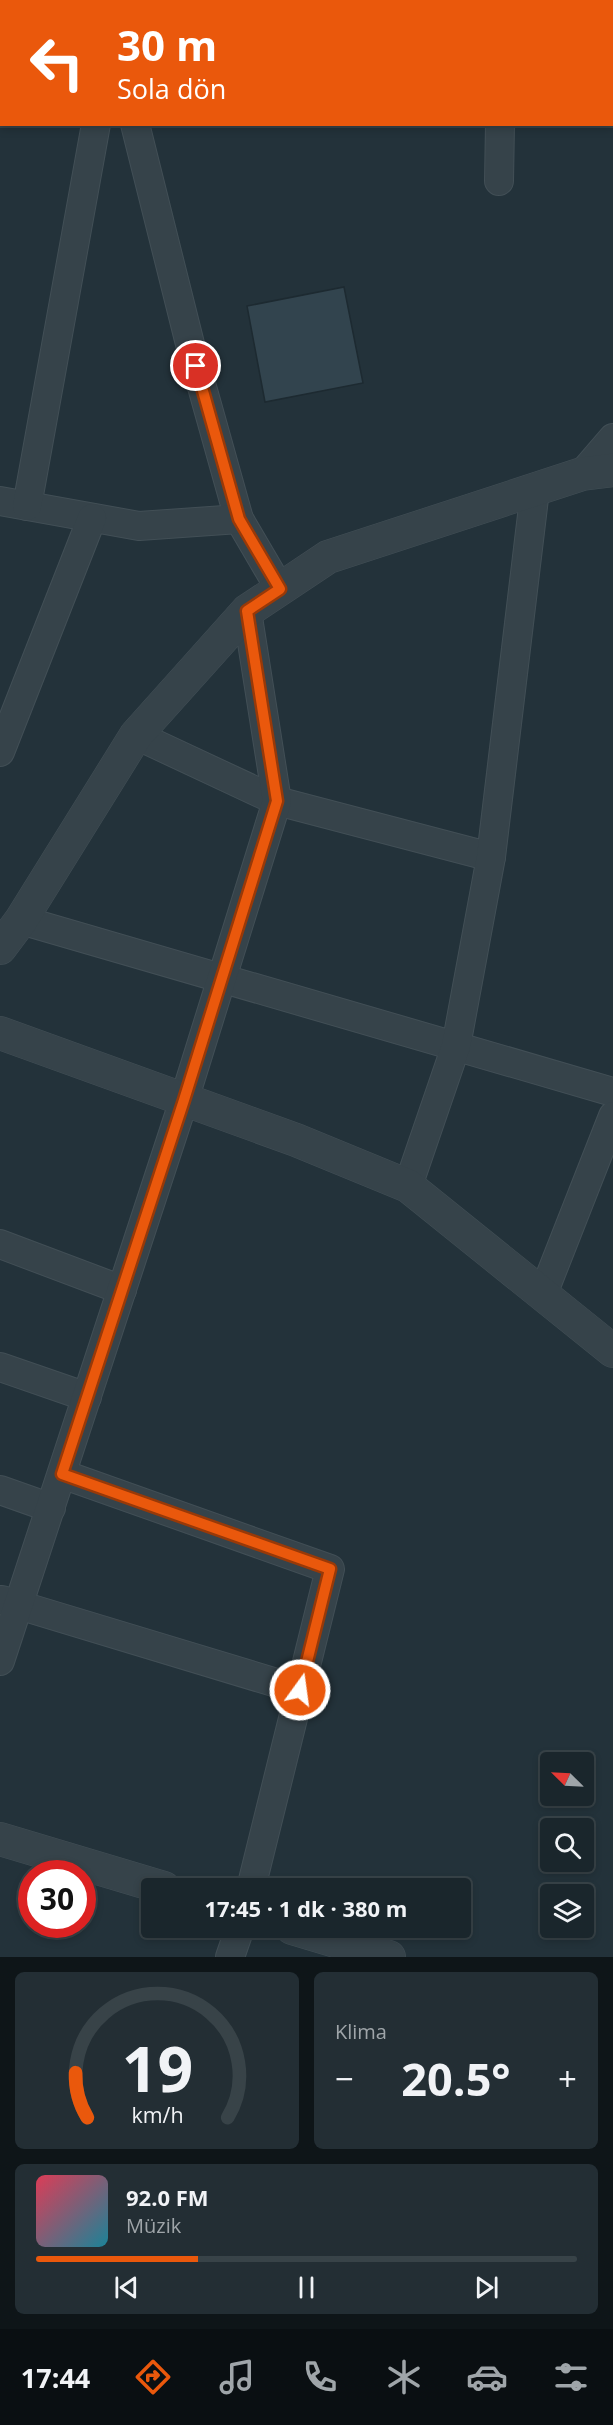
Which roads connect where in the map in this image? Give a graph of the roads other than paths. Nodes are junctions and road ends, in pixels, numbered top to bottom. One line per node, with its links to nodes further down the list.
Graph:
1 (96, 126): 8 (street)
2 (136, 126): 10 (street)
3 (500, 126): 4 (street)
4 (499, 181)
5 (613, 438): 6 (street)
6 (598, 472): 7 (street)
7 (535, 490): 11 (street); 16 (street)
8 (14, 504): 9 (street)
9 (92, 518): 10 (street); 14 (street)
10 (239, 519): 11 (street)
11 (280, 589): 12 (street)
12 (247, 611): 13 (street); 15 (street)
13 (136, 735): 15 (street); 17 (street)
14 (0, 752)
15 (277, 801): 16 (street); 19 (street)
16 (491, 857): 21 (street)
17 (21, 920): 18 (street); 19 (street)
18 (0, 948)
19 (222, 978): 21 (street); 23 (street)
20 (0, 1033): 23 (street)
21 (456, 1046): 22 (street); 25 (street)
22 (613, 1092)
23 (184, 1100): 25 (street); 27 (street)
24 (613, 1116): 28 (street)
25 (408, 1186): 28 (street)
26 (0, 1244): 27 (street)
27 (122, 1290): 31 (street)
28 (543, 1294): 29 (street)
29 (613, 1351)
30 (0, 1367): 31 (street)
31 (87, 1397): 32 (street)
32 (62, 1474): 34 (street); 37 (street)
33 (0, 1490): 34 (street)
34 (51, 1508): 35 (street)
35 (9, 1602): 36 (street); 37 (street)
36 (0, 1661)
37 (300, 1690): 39 (street)
38 (0, 1839): 40 (street)
39 (253, 1878)
40 (141, 1881)
41 (237, 1938): 43 (street)
42 (326, 1938): 44 (street)
43 (230, 1957)
44 (390, 1957)

